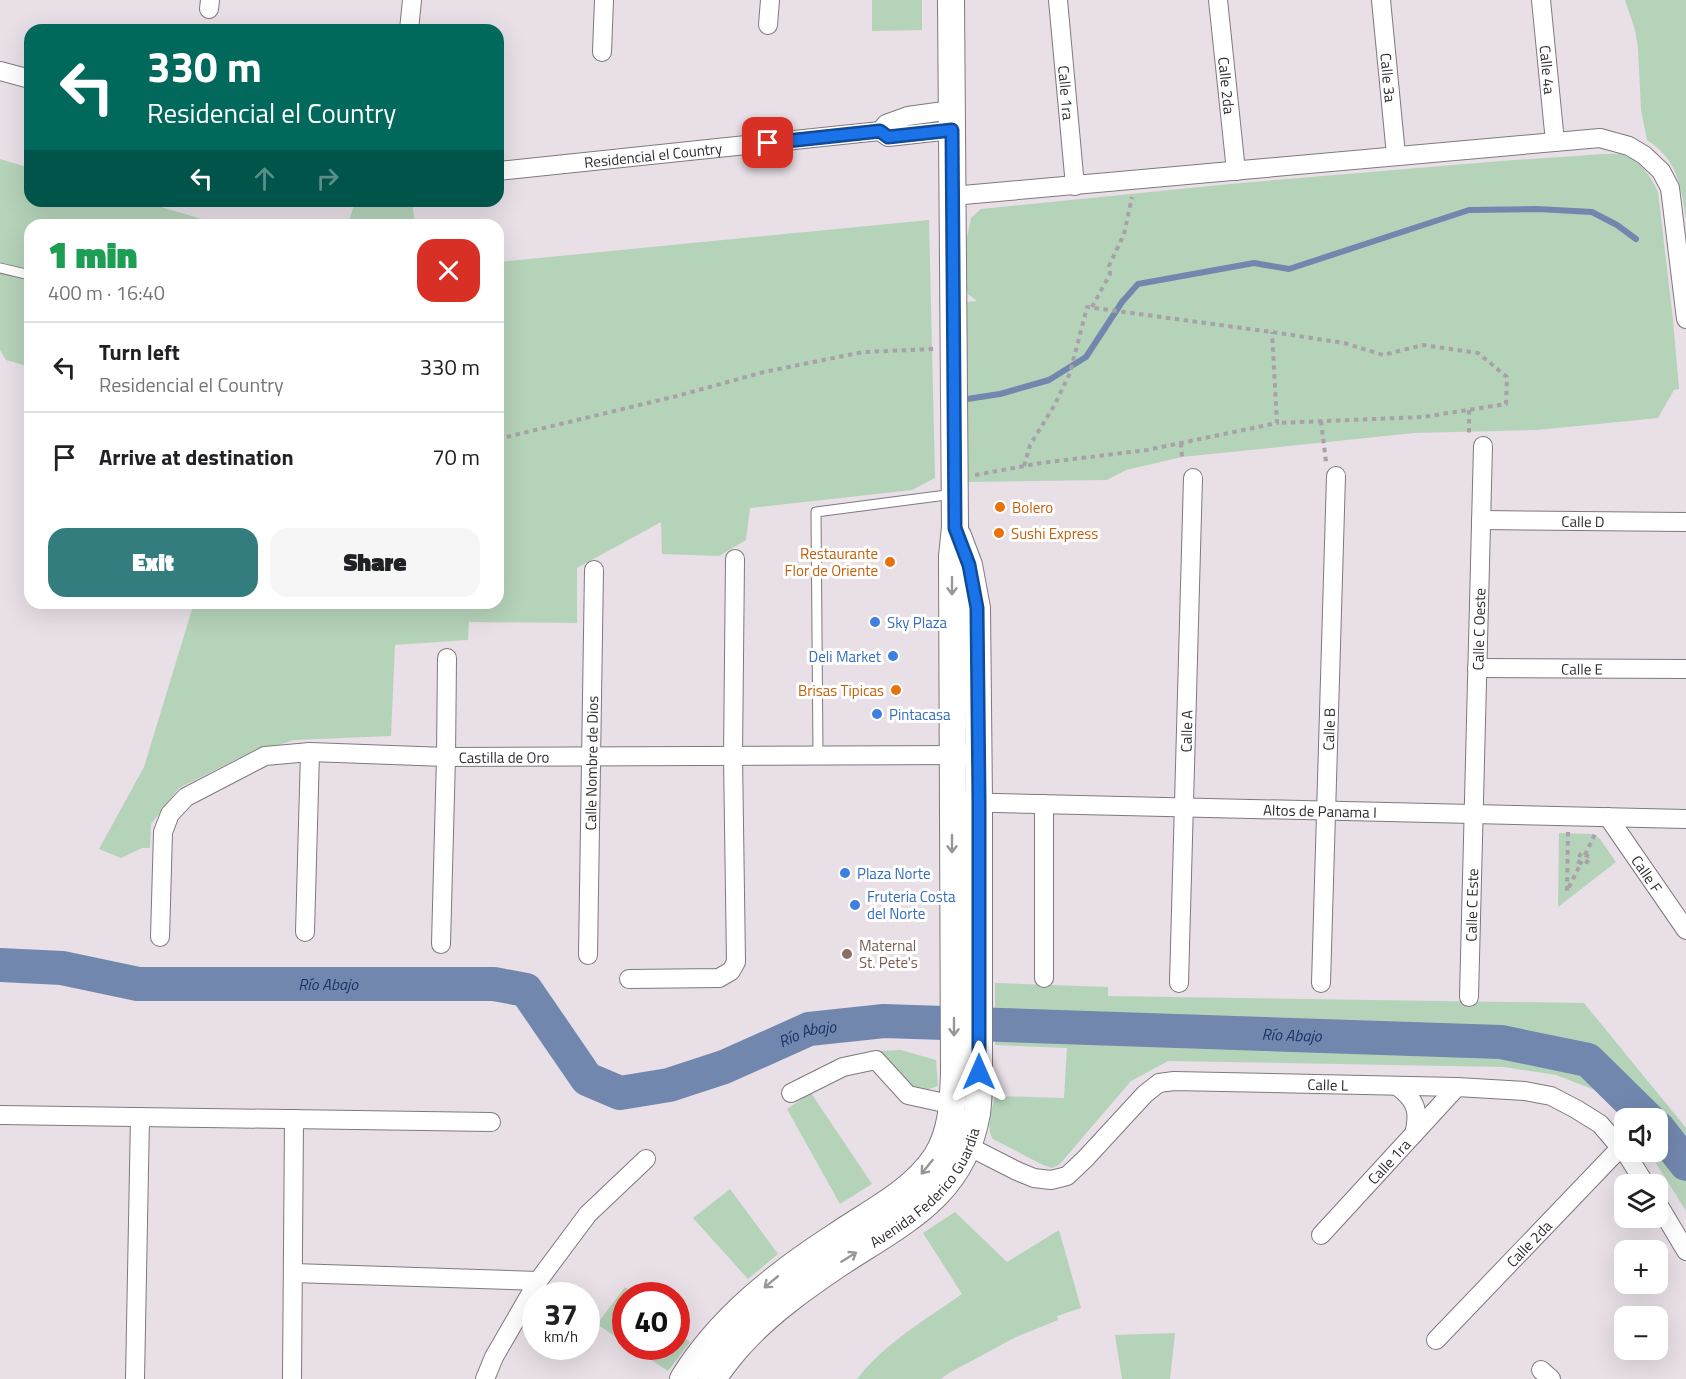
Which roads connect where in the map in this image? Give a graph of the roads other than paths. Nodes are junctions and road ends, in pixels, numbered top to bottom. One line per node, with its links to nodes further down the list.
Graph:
1 (412, 0): 9 (street)
2 (604, 0): 11 (street)
3 (770, 0): 10 (street)
4 (951, 0): 14 (street, Avenida Federico Guardia)
5 (1058, 0): 19 (street, Calle 1ra)
6 (1218, 0): 18 (street, Calle 2da)
7 (1381, 0): 16 (street, Calle 3a)
8 (1541, 0): 15 (street, Calle 4a)
9 (410, 24)
10 (768, 25)
11 (602, 52)
12 (0, 70): 13 (street)
13 (24, 77)
14 (952, 120): 17 (street, Residencial el Country); 20 (street, Avenida Federico Guardia)
15 (1555, 142): 16 (street); 23 (street)
16 (1396, 156): 18 (street)
17 (504, 170)
18 (1236, 171): 19 (street)
19 (1075, 186): 20 (street)
20 (952, 196): 27 (street, Avenida Federico Guardia)
21 (0, 268): 22 (lane)
22 (24, 274)
23 (1686, 320)
24 (1476, 442): 28 (street, Calle C Oeste)
25 (1332, 473): 47 (street, Calle B)
26 (1193, 478): 46 (street, Calle A)
27 (955, 487): 30 (street, Avenida Federico Guardia); 37 (lane)
28 (1481, 519): 29 (street, Calle D); 34 (street, Calle C Oeste)
29 (1686, 522)
30 (955, 528): 38 (street, Avenida Federico Guardia, one-way to 38); 39 (street, Avenida Federico Guardia)
31 (735, 559): 41 (street)
32 (594, 570): 40 (street, Calle Nombre de Dios)
33 (447, 658): 42 (street)
34 (1477, 668): 35 (street, Calle E); 48 (street, Calle C Oeste)
35 (1686, 669)
36 (310, 752): 42 (street, Castilla de Oro); 52 (street); 53 (street, Castilla de Oro)
37 (818, 755): 38 (street, Castilla de Oro); 41 (street, Castilla de Oro)
38 (952, 755): 39 (street, Castilla de Oro); 43 (street, Avenida Federico Guardia)
39 (979, 755): 44 (street, Avenida Federico Guardia)
40 (591, 756): 41 (street, Castilla de Oro); 42 (street, Castilla de Oro); 55 (street, Calle Nombre de Dios)
41 (733, 756): 57 (street)
42 (446, 757): 54 (street)
43 (952, 802): 44 (street, Altos de Panama I); 64 (street, Avenida Federico Guardia, one-way to 64)
44 (979, 802): 45 (street, Altos de Panama I); 70 (street, Avenida Federico Guardia)
45 (1044, 804): 46 (street, Altos de Panama I); 56 (street)
46 (1184, 807): 47 (street, Altos de Panama I); 58 (street, Calle A)
47 (1326, 810): 48 (street, Altos de Panama I); 59 (street, Calle B)
48 (1474, 814): 49 (street, Altos de Panama I); 60 (street, Calle C Este)
49 (1608, 817): 50 (street, Altos de Panama I); 51 (street, Calle F)
50 (1686, 819)
51 (1686, 930)
52 (305, 932)
53 (160, 937)
54 (441, 944)
55 (588, 955)
56 (1044, 978)
57 (629, 979)
58 (1179, 983)
59 (1321, 983)
60 (1469, 997)
61 (1397, 1086): 62 (street, Calle L); 69 (street); 70 (street, Calle L)
62 (1457, 1087): 69 (street, Calle 1ra); 71 (street, Calle L)
63 (791, 1093): 64 (street)
64 (953, 1100): 70 (street, Avenida Federico Guardia)
65 (0, 1115): 66 (street)
66 (140, 1117): 67 (street); 81 (street)
67 (294, 1119): 68 (street); 77 (street)
68 (490, 1122)
69 (1414, 1134): 75 (street, Calle 1ra)
70 (957, 1140): 80 (street, Avenida Federico Guardia, one-way to 80); 84 (street, Avenida Federico Guardia, one-way to 70)
71 (1614, 1140)
72 (646, 1159): 78 (street)
73 (1614, 1159): 79 (street, Calle 2da)
74 (1668, 1221): 76 (street)
75 (1321, 1235)
76 (1686, 1251)
77 (293, 1273): 78 (street); 82 (street)
78 (538, 1281): 83 (street)
79 (1436, 1340)
80 (692, 1376)
81 (135, 1379)
82 (292, 1379)
83 (485, 1379)
84 (712, 1379)

